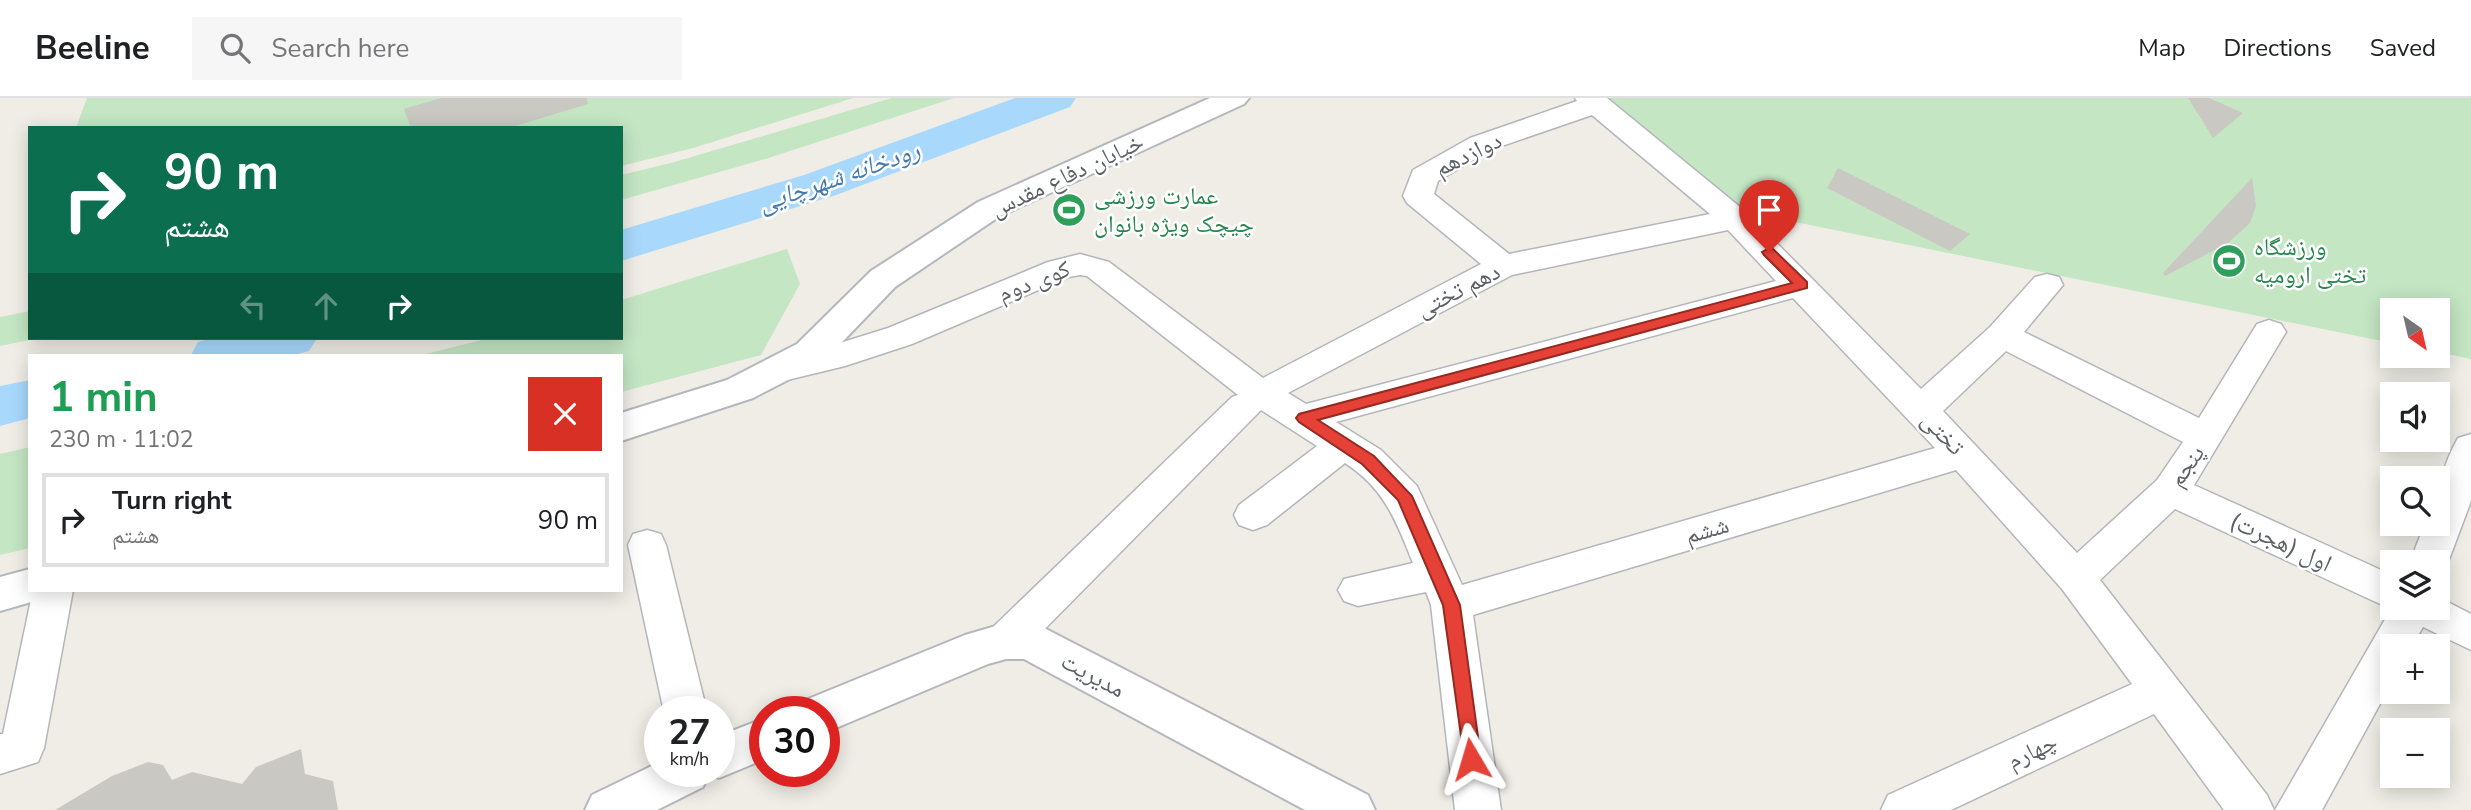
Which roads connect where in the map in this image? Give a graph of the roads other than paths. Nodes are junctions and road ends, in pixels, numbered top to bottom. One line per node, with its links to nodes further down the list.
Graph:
1 (1234, 98): 9 (street, خیابان دفاع مقدس)
2 (1593, 101): 3 (street, تختی); 4 (street, دوازدهم)
3 (1735, 219): 4 (street, دهم تختی); 5 (street, تختی)
4 (1503, 266): 10 (street, دهم تختی)
5 (1802, 285): 11 (street, تختی); 12 (street)
6 (2047, 285): 8 (street)
7 (2269, 332): 14 (street, پنجم)
8 (2002, 335): 11 (street); 14 (street)
9 (778, 370): 10 (street, کوی دوم); 13 (street, خیابان دفاع مقدس)
10 (1261, 394): 12 (street, کوی دوم); 32 (street, دهم تختی)
11 (1921, 410): 17 (street, تختی)
12 (1304, 418): 15 (street, کوی دوم)
13 (623, 426)
14 (2206, 437): 18 (street, پنجم)
15 (1344, 444): 19 (street); 26 (street, کوی دوم)
16 (2471, 448): 21 (street)
17 (1964, 454): 22 (street, تختی); 26 (street, ششم)
18 (2170, 490): 22 (street, پنجم); 24 (street, اول (هجرت))
19 (1253, 515)
20 (647, 545): 34 (street)
21 (2434, 550)
22 (2076, 578): 33 (street, تختی)
23 (28, 587): 28 (street)
24 (2380, 587)
25 (1357, 590): 26 (street, ششم)
26 (1445, 590): 40 (street, کوی دوم)
27 (53, 592): 36 (street)
28 (0, 594)
29 (2406, 620): 43 (street)
30 (2446, 620): 31 (street)
31 (2471, 633)
32 (1006, 641): 35 (street, مدیریت); 39 (street, مدیریت)
33 (2160, 691): 41 (street, چهارم); 42 (street, تختی)
34 (682, 696)
35 (840, 706)
36 (0, 754)
37 (662, 787): 38 (street)
38 (634, 804)
39 (1351, 810)
40 (1478, 810)
41 (1904, 810)
42 (2251, 810)
43 (2298, 810)

